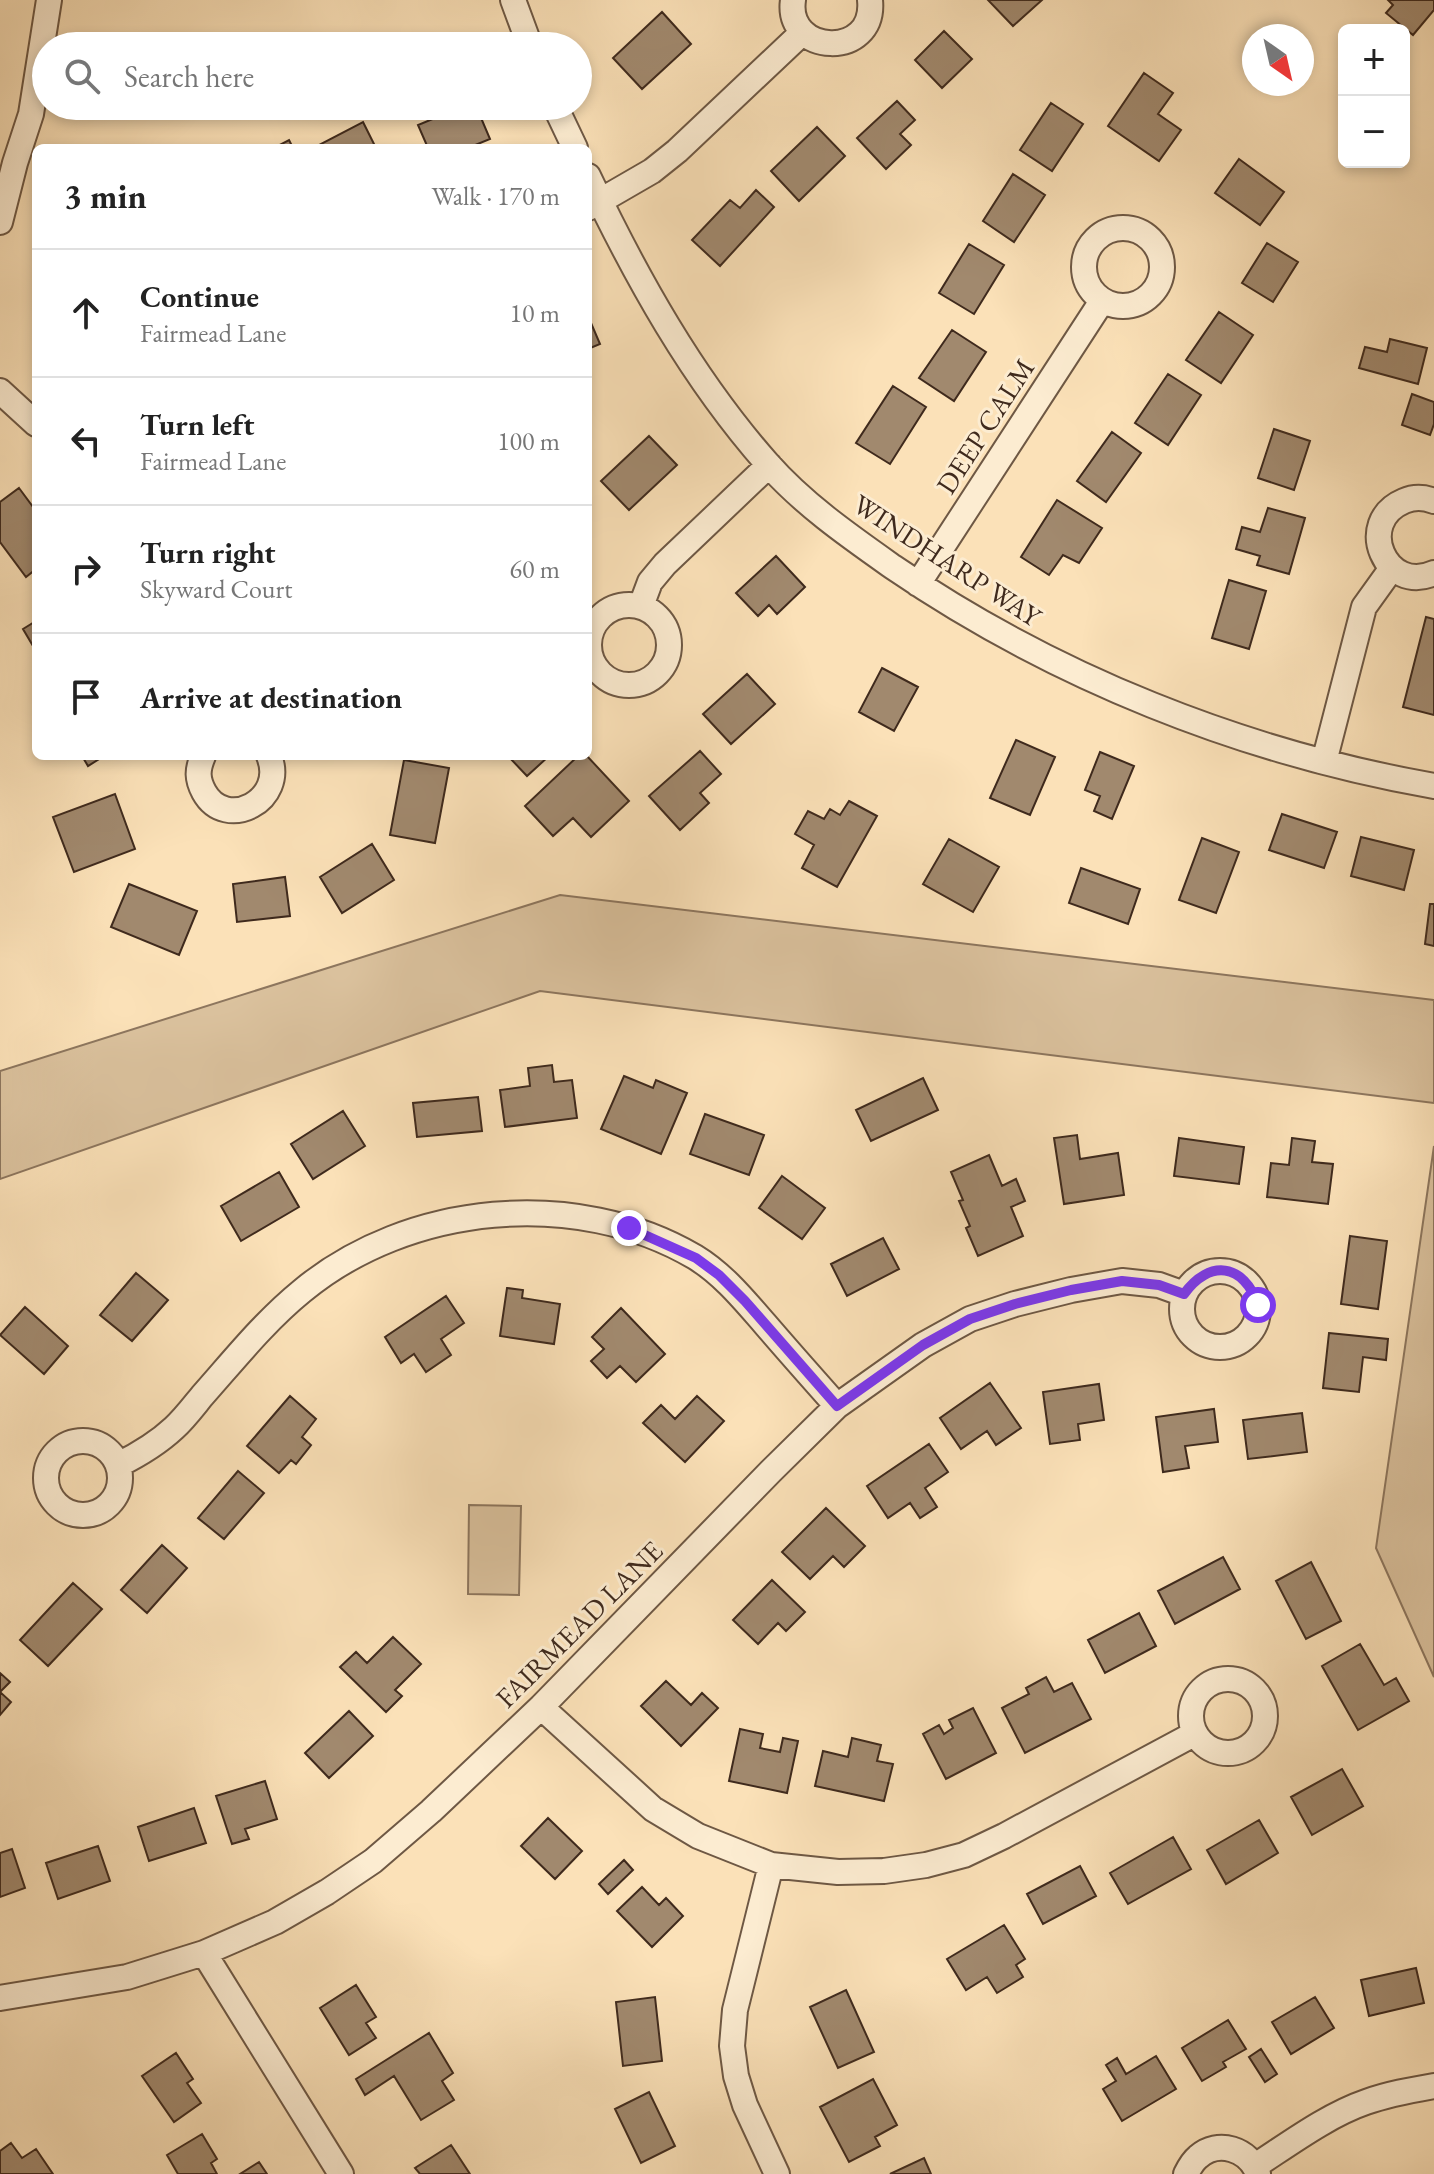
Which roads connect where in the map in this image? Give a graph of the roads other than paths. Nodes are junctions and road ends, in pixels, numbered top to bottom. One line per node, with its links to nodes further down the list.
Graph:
1 (49, 0): 5 (street)
2 (513, 0): 6 (street)
3 (793, 0): 7 (street)
4 (870, 0): 7 (street)
5 (44, 32)
6 (525, 32)
7 (803, 32): 12 (street)
8 (32, 108): 11 (street)
9 (562, 120): 10 (street)
10 (573, 144)
11 (8, 160): 13 (street)
12 (594, 204): 17 (street, WINDHARP WAY)
13 (0, 222)
14 (1102, 301): 21 (street, DEEP CALM)
15 (0, 391): 16 (street)
16 (32, 420)
17 (769, 465): 21 (street, WINDHARP WAY); 22 (street)
18 (1434, 501): 19 (street)
19 (1392, 568): 20 (street); 25 (street)
20 (1434, 573)
21 (918, 584): 25 (street, WINDHARP WAY)
22 (641, 606)
23 (201, 760): 24 (street)
24 (270, 760)
25 (1324, 762): 26 (street, WINDHARP WAY)
26 (1434, 786)
27 (1184, 1294): 28 (street, FAIRMEAD LANE)
28 (837, 1406): 29 (street); 30 (street, FAIRMEAD LANE)
29 (118, 1465)
30 (541, 1707): 32 (street); 33 (street, FAIRMEAD LANE)
31 (1194, 1734): 32 (street)
32 (771, 1865): 38 (street)
33 (204, 1953): 34 (street, FAIRMEAD LANE); 37 (street)
34 (0, 1998)
35 (1434, 2086): 36 (street)
36 (1257, 2170): 39 (street)
37 (341, 2174)
38 (777, 2174)
39 (1186, 2174)

